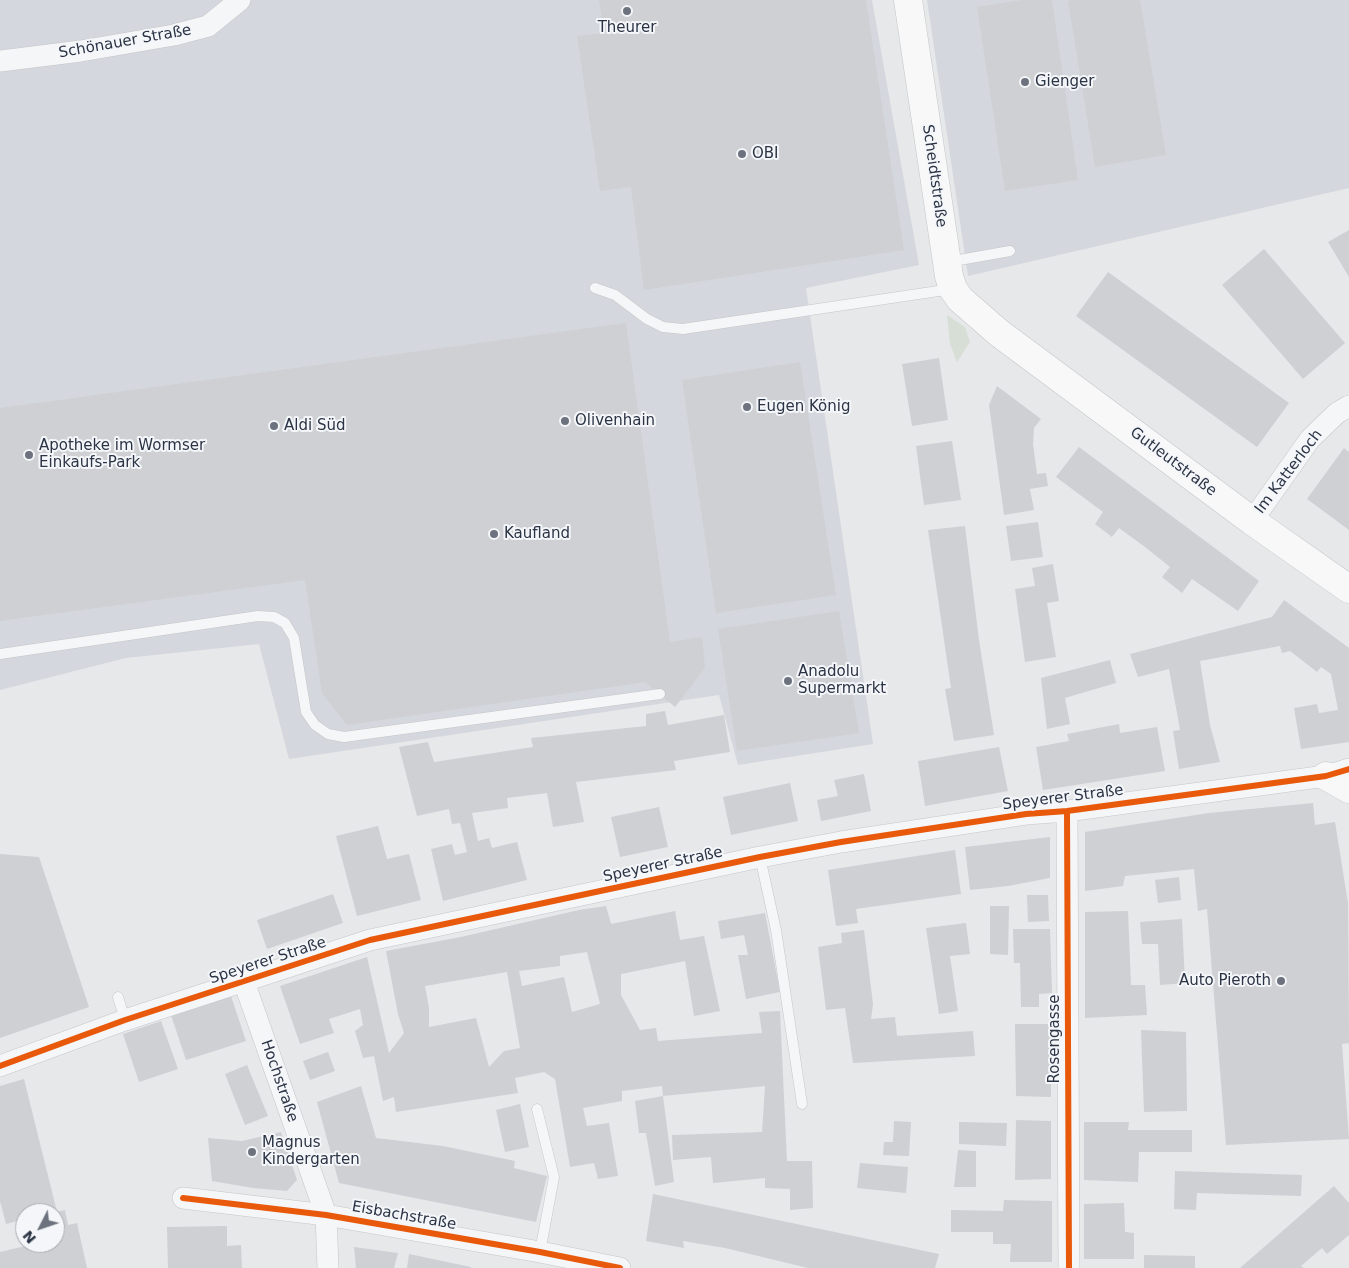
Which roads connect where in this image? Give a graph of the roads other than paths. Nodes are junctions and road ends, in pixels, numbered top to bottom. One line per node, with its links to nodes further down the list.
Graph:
1 (240, 0): 3 (street, Schönauer Straße)
2 (908, 0): 5 (main road, Scheidtstraße)
3 (0, 61)
4 (1010, 251): 5 (lane)
5 (946, 262): 7 (main road, Scheidtstraße)
6 (595, 288): 7 (lane)
7 (953, 289): 8 (main road, Scheidtstraße)
8 (999, 333): 10 (main road, Gutleutstraße)
9 (1349, 406): 10 (street, Im Katterloch)
10 (1252, 521): 11 (main road, Gutleutstraße)
11 (1349, 589)
12 (0, 654): 13 (lane)
13 (660, 694)
14 (1337, 772): 15 (main road); 16 (street, Speyerer Straße)
15 (1349, 789)
16 (1067, 811): 17 (street, Speyerer Straße); 29 (street, Rosengasse)
17 (760, 857): 18 (street, Speyerer Straße); 22 (lane)
18 (244, 982): 20 (street, Speyerer Straße); 25 (street, Hochstraße)
19 (118, 998): 20 (lane)
20 (125, 1020): 21 (street, Speyerer Straße)
21 (0, 1066)
22 (802, 1104)
23 (537, 1109): 26 (lane)
24 (183, 1198): 25 (street, Eisbachstraße)
25 (326, 1215): 26 (street, Eisbachstraße); 27 (street, Hochstraße)
26 (540, 1252): 28 (street, Eisbachstraße)
27 (328, 1268)
28 (620, 1268)
29 (1069, 1268)

